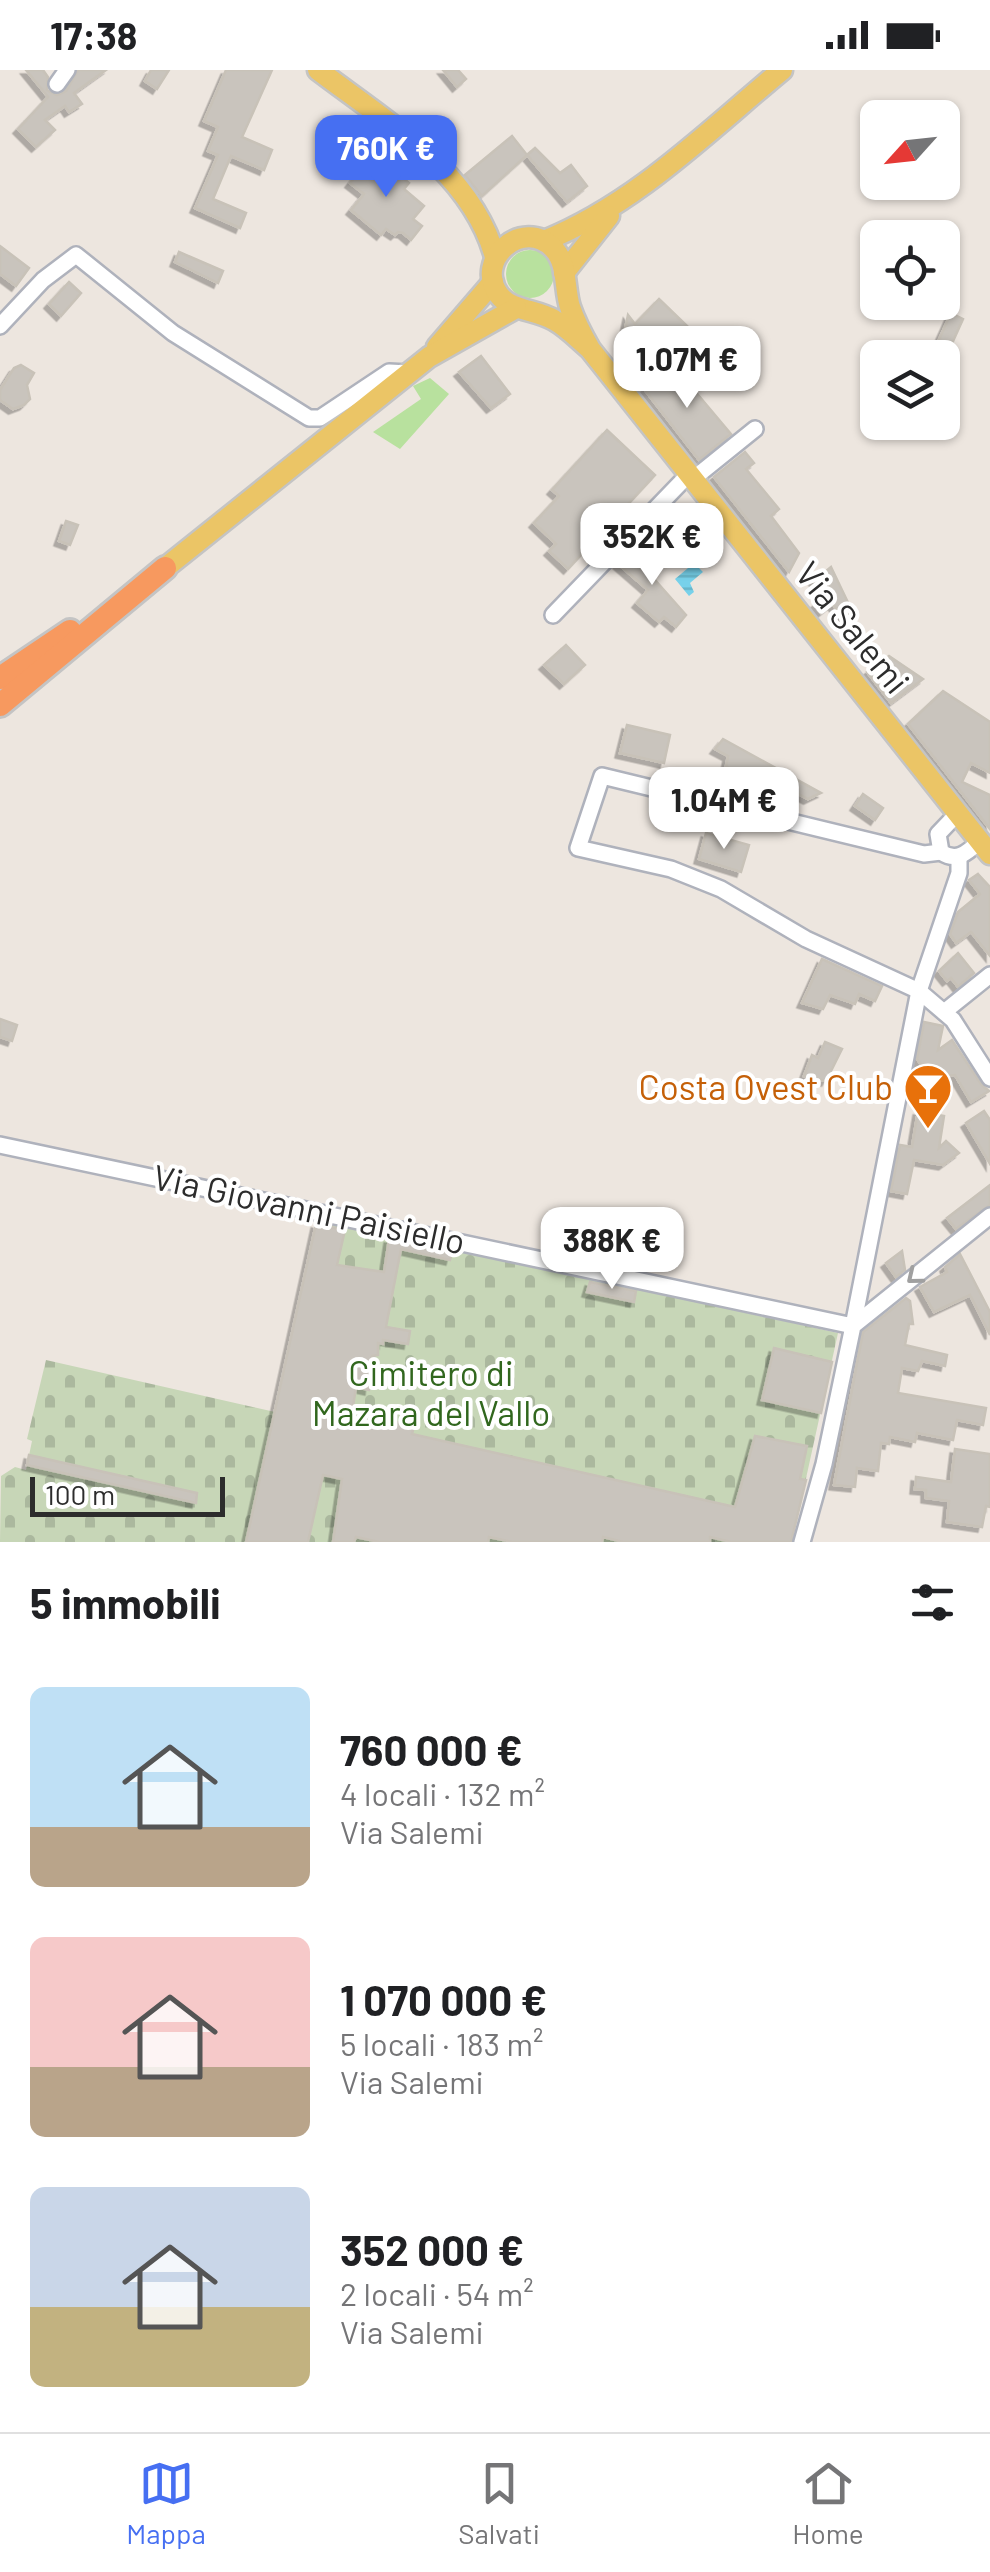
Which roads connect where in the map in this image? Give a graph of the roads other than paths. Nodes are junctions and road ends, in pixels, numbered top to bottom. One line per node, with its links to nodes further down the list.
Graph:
1 (318, 70): 3 (main road)
2 (782, 70): 4 (main road)
3 (472, 204): 5 (main road); 7 (main road)
4 (620, 204): 6 (main road); 8 (main road)
5 (522, 238): 6 (main road); 7 (main road)
6 (544, 241): 8 (main road)
7 (495, 257): 9 (main road)
8 (564, 274): 10 (main road); 13 (main road)
9 (493, 282): 10 (main road); 14 (main road)
10 (525, 308): 13 (main road); 14 (main road)
11 (0, 326): 15 (street)
12 (692, 336): 16 (street)
13 (590, 349): 16 (main road, Via Salemi)
14 (430, 357): 15 (main road)
15 (408, 373): 19 (main road)
16 (624, 391): 18 (main road, Via Salemi)
17 (755, 430): 18 (street)
18 (691, 477): 20 (street); 24 (main road, Via Salemi)
19 (165, 568): 21 (highway); 22 (highway); 23 (highway)
20 (553, 616)
21 (0, 678)
22 (0, 692)
23 (0, 705)
24 (958, 813): 25 (main road, Via Salemi); 26 (street)
25 (987, 847): 27 (street)
26 (941, 852): 27 (street); 29 (street)
27 (959, 857): 29 (street)
28 (990, 975): 30 (street)
29 (919, 991): 30 (street); 34 (street)
30 (944, 1012): 31 (street)
31 (990, 1078)
32 (0, 1145): 34 (street, Via Giovanni Paisiello)
33 (990, 1216): 34 (street, one-way to 34)
34 (853, 1326): 35 (street)
35 (802, 1542)

